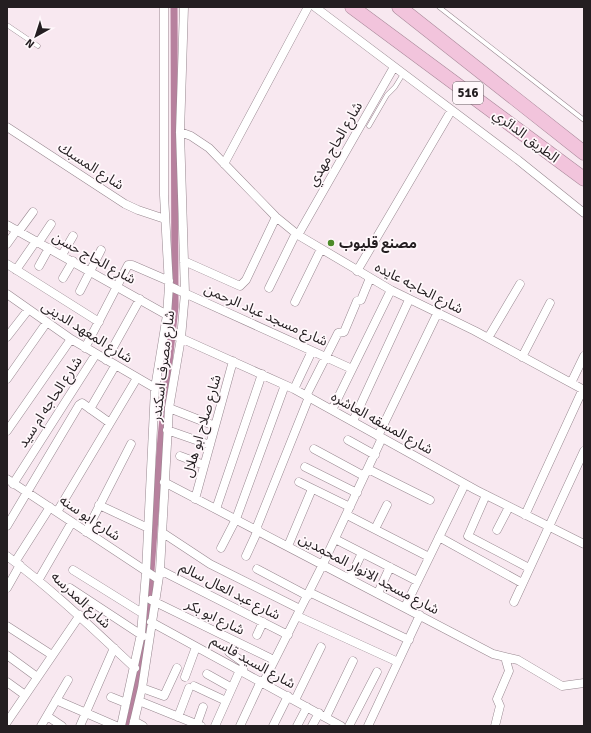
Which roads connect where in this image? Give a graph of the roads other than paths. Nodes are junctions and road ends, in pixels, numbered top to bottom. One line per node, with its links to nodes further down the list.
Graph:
1 (164, 7): 23 (street, شارع مصرف اسكندر)
2 (184, 7): 16 (street, شارع مصرف اسكندر)
3 (308, 7): 18 (street)
4 (315, 7): 10 (street)
5 (352, 7): 19 (highway, الطريق الدائري / 516)
6 (399, 7): 17 (highway, الطريق الدائري / 516)
7 (438, 7): 13 (lane)
8 (7, 25): 9 (lane)
9 (38, 46)
10 (394, 67): 11 (street); 27 (street, شارع الحاج مهدي)
11 (403, 74): 12 (street); 14 (lane)
12 (451, 111): 21 (street); 41 (street)
13 (584, 120)
14 (369, 126)
15 (7, 127): 23 (street, شارع المسبك)
16 (180, 132): 18 (street, شارع الحاجه عايده); 36 (street, شارع مصرف اسكندر)
17 (584, 153)
18 (224, 164): 22 (street, شارع الحاجه عايده)
19 (584, 179)
20 (33, 212): 26 (street)
21 (584, 212)
22 (276, 217): 27 (street, شارع الحاجه عايده); 36 (street)
23 (166, 218): 44 (street, شارع مصرف اسكندر)
24 (51, 224): 29 (street)
25 (7, 225): 26 (street, شارع الحاج حسن)
26 (18, 231): 29 (street, شارع الحاج حسن); 30 (street)
27 (297, 234): 32 (street, شارع الحاجه عايده); 47 (street, شارع الحاج مهدي)
28 (73, 236): 34 (street)
29 (37, 242): 31 (street, شارع الحاج حسن); 39 (street)
30 (7, 244)
31 (49, 248): 34 (street, شارع الحاج حسن); 38 (street)
32 (321, 249): 41 (street, شارع الحاجه عايده); 54 (street)
33 (101, 250): 40 (street)
34 (62, 255): 35 (street, شارع الحاج حسن)
35 (73, 261): 40 (street, شارع الحاج حسن); 42 (street)
36 (184, 261): 50 (street, شارع مصرف اسكندر)
37 (7, 264): 39 (street)
38 (39, 266)
39 (16, 270): 60 (street)
40 (90, 271): 46 (street, شارع الحاج حسن); 49 (street)
41 (357, 271): 43 (street, شارع الحاجه عايده)
42 (63, 278)
43 (370, 278): 48 (street, شارع الحاجه عايده); 70 (street)
44 (169, 284): 46 (street, شارع مسجد عباد الرحمن); 50 (street, شارع مسجد عباد الرحمن); 58 (street, شارع مصرف اسكندر)
45 (520, 284): 64 (street)
46 (117, 286): 52 (street, شارع الحاج حسن); 60 (street)
47 (269, 288)
48 (391, 290): 53 (street, شارع الحاجه عايده); 75 (street)
49 (80, 291)
50 (185, 293): 63 (street, شارع مصرف اسكندر); 67 (street, شارع مسجد عباد الرحمن)
51 (7, 294): 56 (street, شارع المعهد الدينى)
52 (140, 299): 58 (street, شارع الحاج حسن); 72 (street)
53 (409, 300): 57 (street, شارع الحاجه عايده); 89 (street)
54 (295, 302)
55 (550, 303): 71 (street)
56 (28, 310): 59 (street, شارع المعهد الدينى); 62 (street)
57 (437, 314): 64 (street, شارع الحاجه عايده); 93 (street)
58 (167, 315): 61 (street, شارع مصرف اسكندر)
59 (46, 322): 65 (street, شارع المعهد الدينى); 78 (street)
60 (98, 322): 66 (street)
61 (165, 331): 63 (street, شارع المسقه العاشره); 81 (street, شارع مصرف اسكندر)
62 (8, 334)
63 (181, 338): 73 (street, شارع المسقه العاشره); 85 (street, شارع مصرف اسكندر)
64 (488, 338): 71 (street, شارع الحاجه عايده)
65 (71, 339): 66 (street, شارع المعهد الدينى); 91 (street)
66 (86, 348): 68 (street, شارع المعهد الدينى)
67 (312, 351): 70 (street, شارع مسجد عباد الرحمن); 82 (street)
68 (96, 354): 72 (street, شارع المعهد الدينى); 104 (street, شارع الحاجه ام سيد)
69 (584, 356): 79 (street)
70 (326, 357): 75 (street, شارع مسجد عباد الرحمن); 84 (street)
71 (522, 357): 79 (street, شارع الحاجه عايده)
72 (106, 360): 74 (street, شارع المعهد الدينى)
73 (233, 361): 76 (street, شارع المسقه العاشره); 90 (street, شارع صلاح ابو هلال)
74 (115, 366): 77 (street, شارع المعهد الدينى); 86 (street)
75 (352, 369): 87 (street)
76 (262, 374): 80 (street, شارع المسقه العاشره); 117 (street)
77 (137, 378): 81 (street, شارع المعهد الدينى); 88 (street)
78 (7, 379)
79 (571, 383): 83 (street, شارع الحاجه عايده)
80 (285, 385): 82 (street, شارع المسقه العاشره); 121 (street)
81 (155, 388): 125 (street, شارع مصرف اسكندر)
82 (294, 389): 84 (street, شارع المسقه العاشره)
83 (584, 390): 120 (street)
84 (308, 396): 87 (street, شارع المسقه العاشره); 127 (street)
85 (169, 408): 90 (street); 92 (street, شارع مصرف اسكندر)
86 (90, 409): 88 (street); 109 (street)
87 (332, 410): 89 (street, شارع المسقه العاشره)
88 (110, 422): 118 (street)
89 (353, 422): 93 (street, شارع المسقه العاشره)
90 (215, 426): 96 (street, شارع صلاح ابو هلال)
91 (7, 430)
92 (167, 430): 96 (street); 105 (street, شارع مصرف اسكندر)
93 (380, 437): 99 (street); 107 (street, شارع المسقه العاشره)
94 (348, 440): 99 (street)
95 (131, 444): 114 (street)
96 (210, 445): 101 (street, شارع صلاح ابو هلال)
97 (314, 449): 103 (street)
98 (584, 451): 124 (street)
99 (375, 455): 103 (street)
100 (180, 456): 101 (street)
101 (204, 465): 112 (street, شارع صلاح ابو هلال)
102 (305, 467): 110 (street)
103 (366, 473): 110 (street); 113 (street)
104 (10, 482): 109 (street, شارع ابو سنه)
105 (164, 482): 112 (street, شارع مسجد الانوار المحمدين); 130 (street, شارع مصرف اسكندر)
106 (299, 482): 108 (street)
107 (465, 484): 111 (street, شارع المسقه العاشره); 131 (street)
108 (312, 489): 119 (street); 134 (street)
109 (26, 492): 118 (street, شارع ابو سنه); 123 (street)
110 (357, 493): 119 (street)
111 (486, 495): 116 (street, شارع المسقه العاشره); 143 (street)
112 (195, 499): 117 (street, شارع مسجد الانوار المحمدين)
113 (430, 500)
114 (100, 505): 125 (street); 129 (street)
115 (387, 505): 126 (street)
116 (509, 507): 120 (street, شارع المسقه العاشره); 128 (street)
117 (216, 509): 121 (street, شارع مسجد الانوار المحمدين)
118 (54, 510): 122 (street, شارع ابو سنه); 140 (street)
119 (348, 511): 126 (street); 132 (street)
120 (526, 515): 124 (street, شارع المسقه العاشره)
121 (236, 519): 127 (street, شارع مسجد الانوار المحمدين); 135 (street)
122 (72, 522): 129 (street, شارع ابو سنه); 149 (street)
123 (7, 526)
124 (549, 527): 133 (street, شارع المسقه العاشره); 143 (street)
125 (148, 528): 147 (street, شارع مصرف اسكندر)
126 (375, 529): 139 (street)
127 (257, 530): 134 (street, شارع مسجد الانوار المحمدين); 138 (street)
128 (497, 530)
129 (86, 532): 147 (street, شارع ابو سنه)
130 (163, 533): 146 (street, شارع مصرف اسكندر); 161 (street)
131 (439, 537): 139 (street); 152 (street)
132 (335, 539): 136 (street); 141 (street)
133 (584, 544)
134 (288, 546): 141 (street, شارع مسجد الانوار المحمدين)
135 (221, 548)
136 (362, 553): 142 (street); 148 (street)
137 (7, 556): 140 (street, شارع المدرسه)
138 (246, 556)
139 (430, 557): 151 (street)
140 (18, 563): 149 (street, شارع المدرسه); 153 (street)
141 (324, 564): 148 (street, شارع مسجد الانوار المحمدين); 156 (street)
142 (390, 567): 151 (street); 155 (street)
143 (529, 568): 152 (street)
144 (256, 569): 156 (street)
145 (73, 570): 162 (street)
146 (160, 570): 150 (street, شارع مصرف اسكندر); 166 (street, شارع عبد العال سالم)
147 (146, 572): 150 (street, شارع ابو سنه); 157 (street, شارع مصرف اسكندر)
148 (350, 578): 155 (street, شارع مسجد الانوار المحمدين)
149 (39, 579): 163 (street, شارع المدرسه)
150 (158, 579): 158 (street, شارع مصرف اسكندر)
151 (417, 581): 160 (street)
152 (522, 583): 159 (street)
153 (7, 588)
154 (70, 588): 168 (street)
155 (378, 593): 160 (street, شارع مسجد الانوار المحمدين)
156 (308, 594): 161 (street); 172 (street)
157 (144, 597): 158 (street, شارع ابو بكر); 162 (street, شارع مصرف اسكندر)
158 (154, 601): 165 (street, شارع مصرف اسكندر); 180 (street, شارع ابو بكر)
159 (514, 602)
160 (405, 607): 164 (street, شارع مسجد الانوار المحمدين)
161 (299, 612): 169 (street); 182 (street)
162 (142, 613): 168 (street, شارع مصرف اسكندر)
163 (80, 615): 175 (street, شارع المدرسه); 178 (street)
164 (420, 615): 172 (street); 179 (street, شارع مسجد الانوار المحمدين)
165 (151, 622): 171 (street, شارع مصرف اسكندر); 173 (street, شارع السيد قاسم)
166 (263, 622): 169 (street, شارع عبد العال سالم); 170 (street)
167 (7, 626): 178 (street)
168 (141, 634): 171 (street); 183 (street, شارع مصرف اسكندر)
169 (288, 634): 180 (street)
170 (257, 635)
171 (149, 639): 194 (street, شارع مصرف اسكندر)
172 (409, 640): 182 (street)
173 (196, 647): 185 (street, شارع السيد قاسم); 189 (street)
174 (321, 647): 198 (street)
175 (114, 648): 183 (street, شارع المدرسه); 205 (street)
176 (229, 652): 185 (street)
177 (7, 655): 188 (street)
178 (52, 656): 188 (street)
179 (504, 657): 193 (street, شارع مسجد الانوار المحمدين); 226 (street)
180 (274, 660): 192 (street)
181 (353, 661): 206 (street)
182 (398, 662): 225 (street)
183 (134, 668): 202 (street, شارع مصرف اسكندر)
184 (177, 668): 194 (street)
185 (241, 671): 192 (street, شارع السيد قاسم); 195 (street)
186 (377, 672): 224 (street)
187 (207, 674): 195 (street)
188 (37, 677): 196 (street)
189 (185, 677)
190 (68, 680): 199 (street)
191 (7, 682): 196 (street)
192 (262, 682): 198 (street, شارع السيد قاسم); 219 (street)
193 (584, 683)
194 (142, 688): 200 (street, شارع مصرف اسكندر)
195 (232, 688): 201 (street)
196 (25, 695): 209 (street)
197 (111, 697): 202 (street)
198 (291, 698): 203 (street, شارع السيد قاسم); 220 (street)
199 (56, 700): 205 (street); 207 (street)
200 (139, 701): 208 (street); 210 (street, شارع مصرف اسكندر)
201 (226, 701): 208 (street); 218 (street)
202 (126, 703): 216 (street, شارع مصرف اسكندر)
203 (307, 706): 206 (street, شارع السيد قاسم); 221 (street)
204 (203, 707): 211 (street)
205 (86, 714): 214 (street); 215 (street)
206 (322, 715): 222 (street); 223 (street, شارع السيد قاسم)
207 (47, 716): 212 (street); 213 (street)
208 (178, 717): 211 (street)
209 (7, 722)
210 (133, 724): 217 (street)
211 (199, 725)
212 (41, 726)
213 (62, 726)
214 (80, 726)
215 (116, 726)
216 (121, 726)
217 (143, 726)
218 (215, 726)
219 (240, 726)
220 (273, 726)
221 (298, 726)
222 (312, 726)
223 (341, 726)
224 (349, 726)
225 (368, 726)
226 (495, 726)

